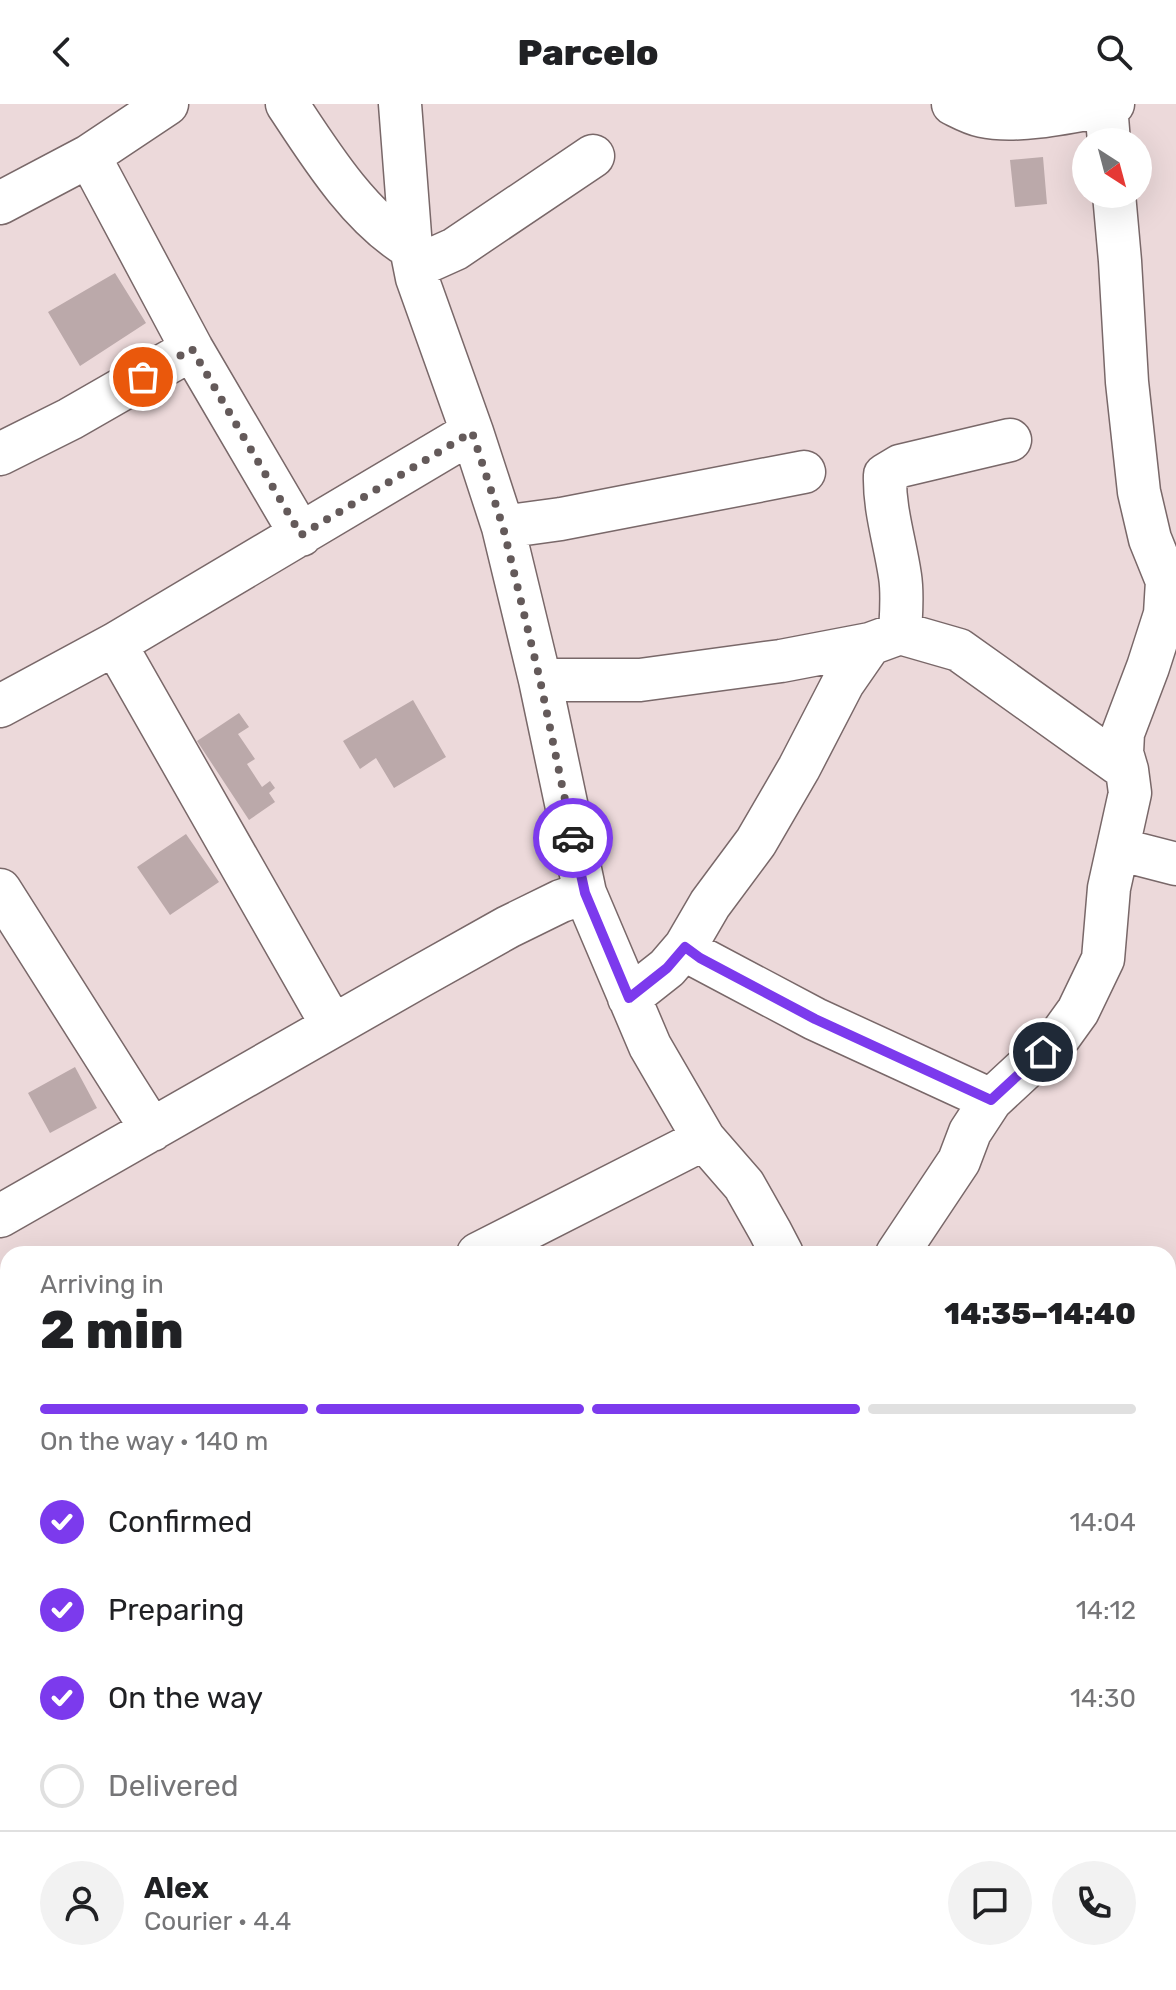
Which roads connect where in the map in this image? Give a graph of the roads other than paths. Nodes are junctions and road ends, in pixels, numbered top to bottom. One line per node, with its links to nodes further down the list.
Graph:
1 (167, 104): 6 (street)
2 (287, 104): 10 (street)
3 (953, 104): 5 (street)
4 (411, 111): 10 (street)
5 (1109, 117)
6 (89, 156): 8 (street); 11 (street)
7 (593, 156): 10 (street)
8 (0, 203)
9 (1115, 208): 18 (street)
10 (413, 257): 12 (street)
11 (192, 349): 14 (street); 17 (street)
12 (472, 432): 16 (street); 17 (street)
13 (1010, 440): 19 (street)
14 (0, 454)
15 (804, 472): 16 (street)
16 (503, 527): 21 (street)
17 (301, 535): 20 (street)
18 (1172, 581): 23 (street)
19 (885, 639): 21 (street); 23 (street); 28 (street)
20 (115, 644): 22 (street); 30 (street)
21 (540, 680): 27 (street)
22 (0, 706)
23 (1127, 770): 24 (street)
24 (1118, 849): 25 (street); 31 (street)
25 (1176, 864)
26 (0, 890): 32 (street)
27 (585, 893): 29 (street); 30 (street)
28 (685, 947): 29 (street); 31 (street)
29 (629, 998): 33 (street)
30 (332, 1025): 32 (street)
31 (991, 1100): 37 (street)
32 (152, 1130): 34 (street)
33 (704, 1139): 35 (street); 36 (street)
34 (0, 1216)
35 (494, 1246)
36 (778, 1246)
37 (902, 1246)

